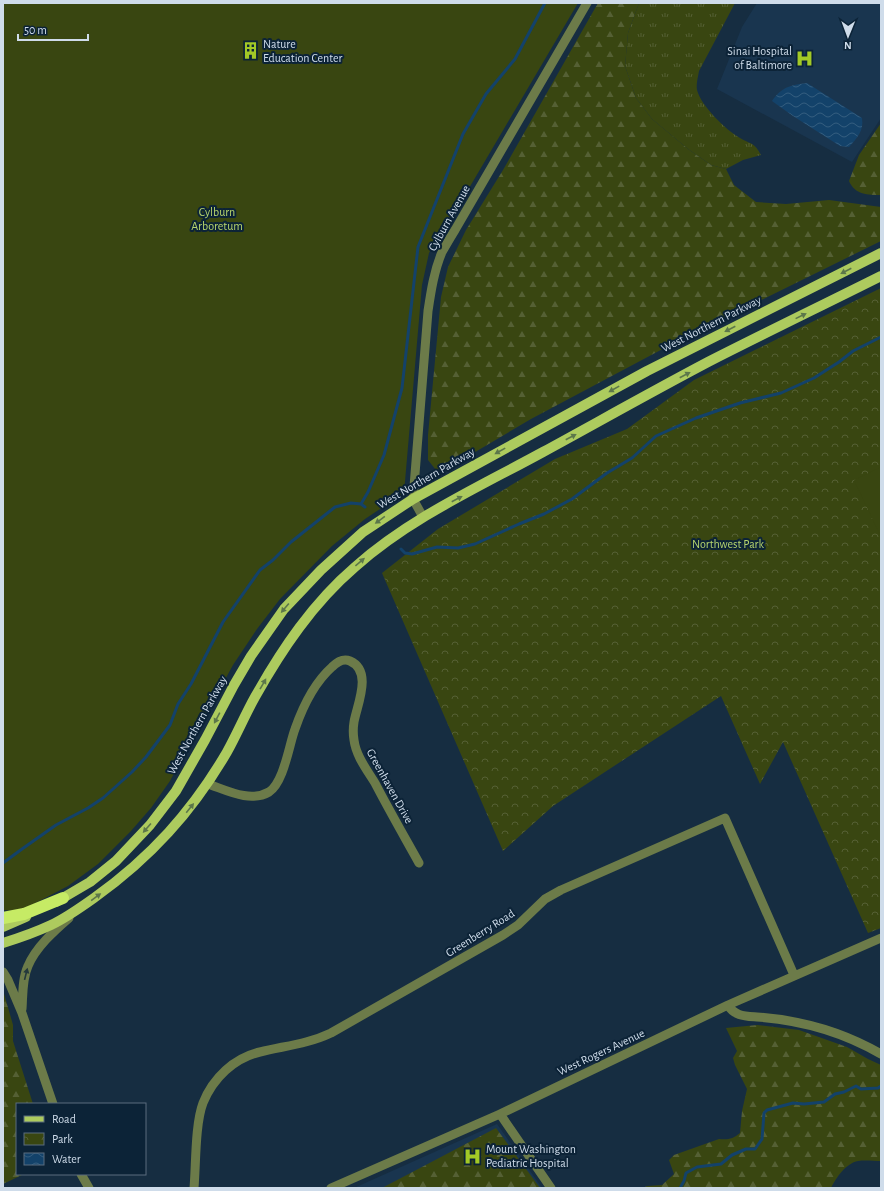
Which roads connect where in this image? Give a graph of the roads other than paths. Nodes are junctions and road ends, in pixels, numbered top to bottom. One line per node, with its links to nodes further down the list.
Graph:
1 (587, 3): 4 (street, Cylburn Avenue)
2 (881, 253): 4 (main road, West Northern Parkway, one-way to 4)
3 (881, 276): 5 (main road, one-way to 3)
4 (413, 498): 5 (street, Cylburn Avenue); 8 (main road, West Northern Parkway, one-way to 8)
5 (422, 517): 6 (main road, one-way to 5)
6 (208, 784): 7 (street, Greenhaven Drive); 9 (main road, one-way to 6)
7 (419, 863)
8 (63, 898): 10 (highway); 11 (main road, West Northern Parkway)
9 (84, 906): 13 (main road); 17 (street, one-way to 9)
10 (3, 918)
11 (3, 927)
12 (881, 938): 15 (street, West Rogers Avenue)
13 (3, 943)
14 (3, 972): 17 (street)
15 (794, 975): 16 (street, West Rogers Avenue); 23 (street, Greenberry Road)
16 (728, 1005): 18 (street); 20 (street, West Rogers Avenue)
17 (22, 1013): 19 (street)
18 (881, 1054)
19 (53, 1103)
20 (500, 1114): 24 (street, West Rogers Avenue); 25 (street)
21 (82, 1175): 22 (street)
22 (89, 1188)
23 (194, 1188)
24 (330, 1188)
25 (551, 1188)

